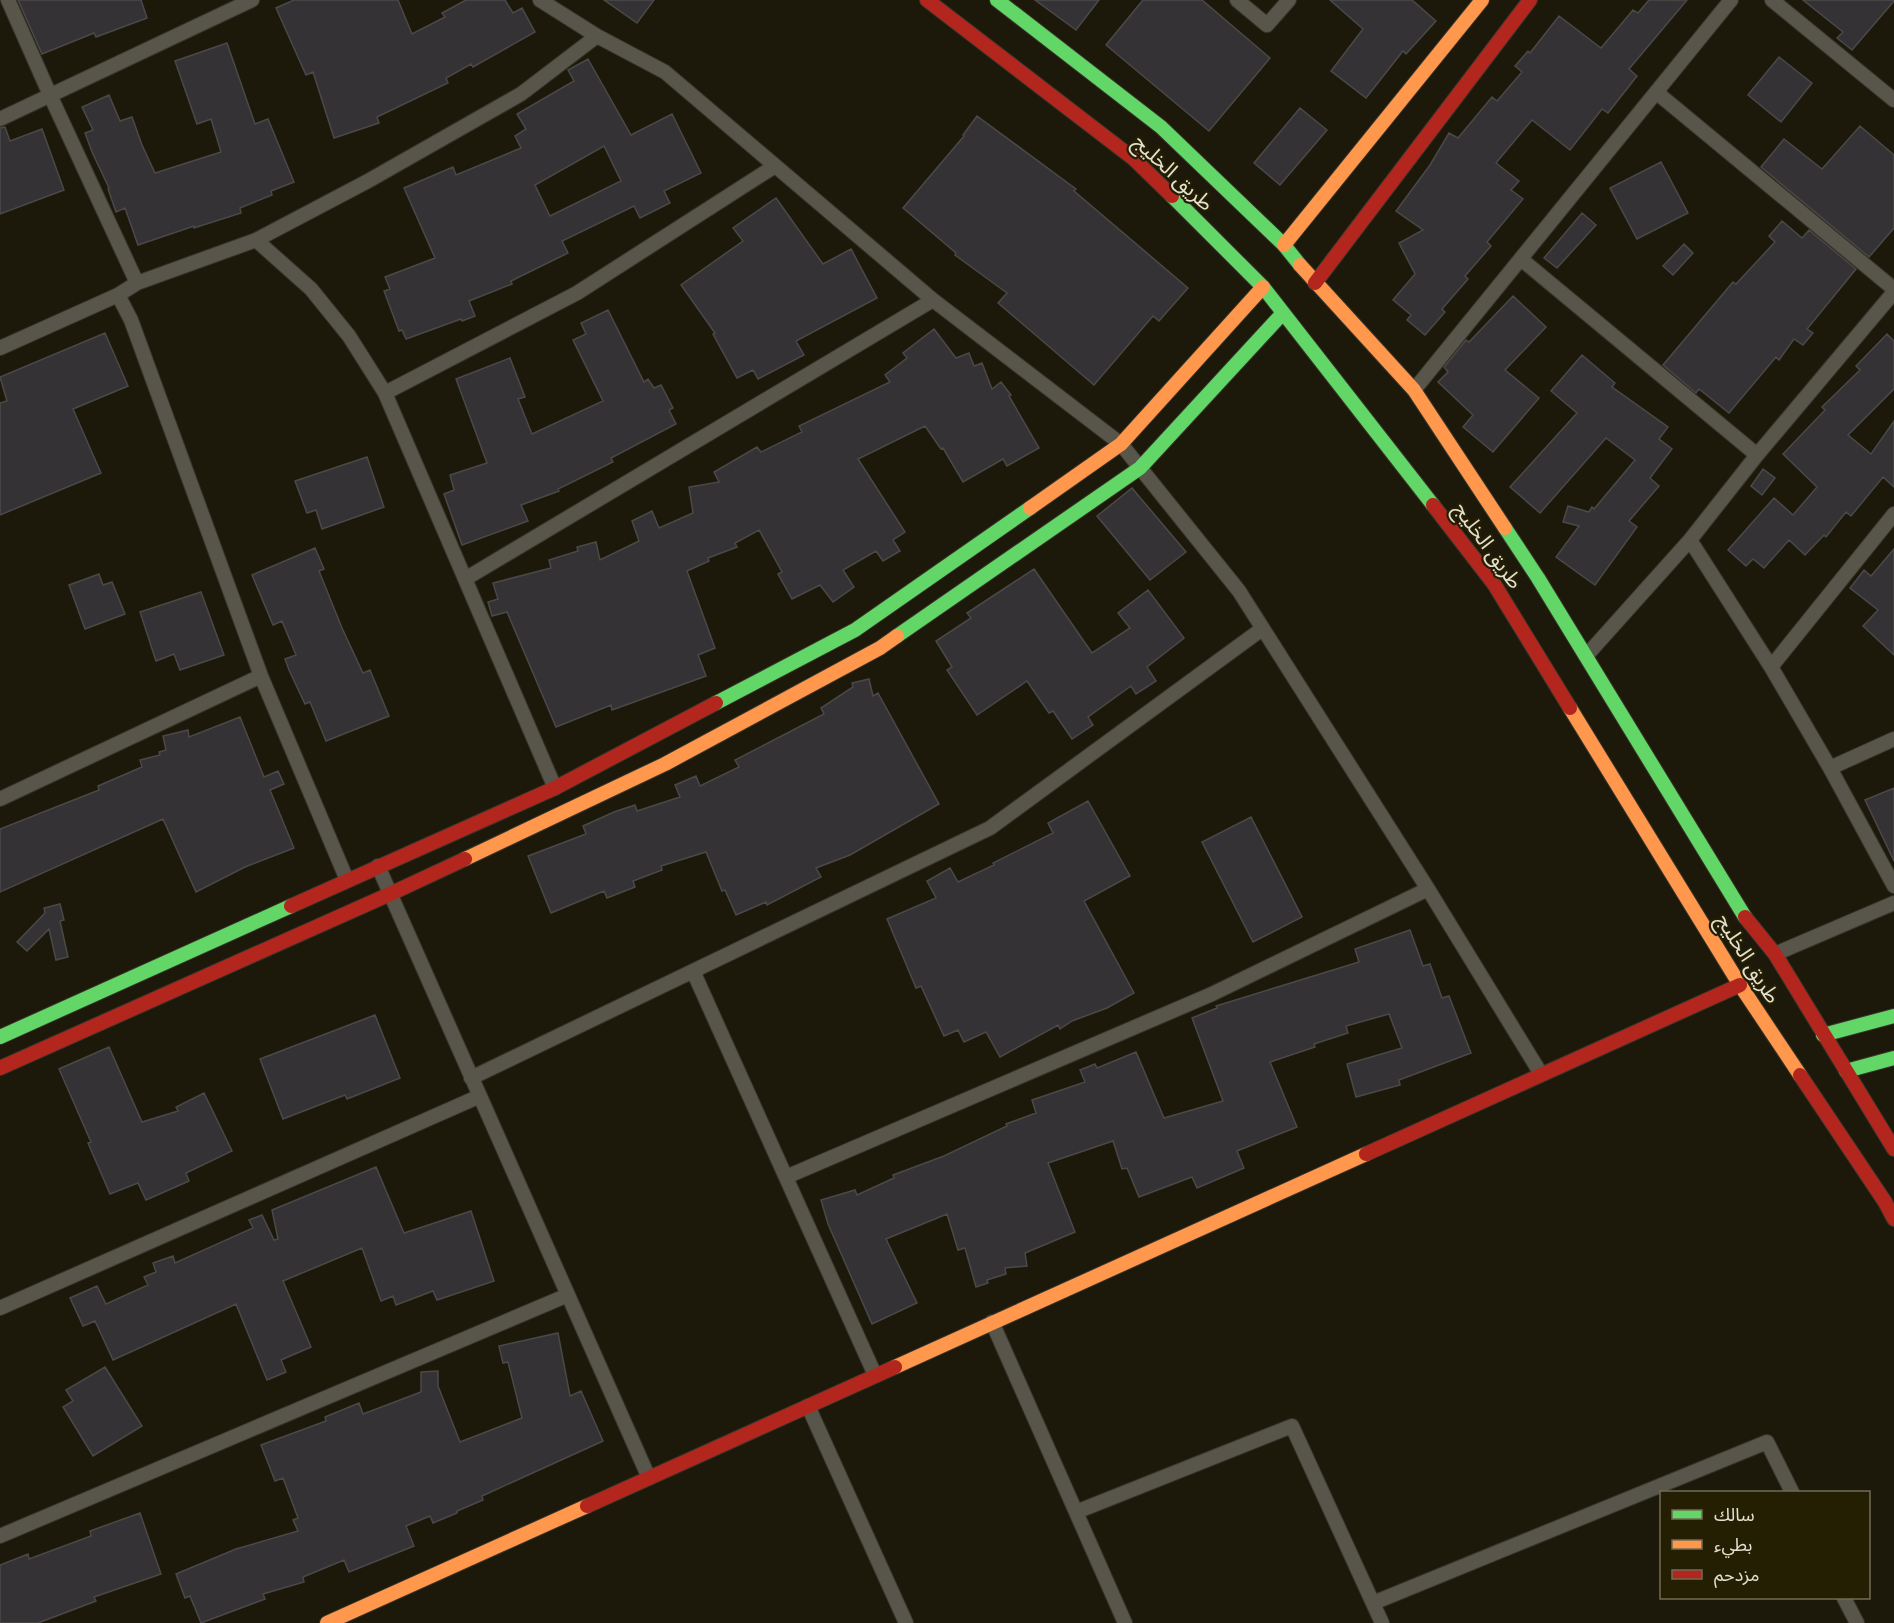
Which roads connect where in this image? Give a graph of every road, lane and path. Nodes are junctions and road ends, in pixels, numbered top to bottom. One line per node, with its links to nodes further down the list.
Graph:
1 (8, 0): 14 (street)
2 (252, 0): 14 (street)
3 (540, 0): 12 (street)
4 (927, 0): 23 (street, طريق الخليج)
5 (997, 0): 19 (street, طريق الخليج)
6 (1237, 0): 7 (street)
7 (1289, 0)
8 (1482, 0): 19 (street)
9 (1530, 0): 22 (street)
10 (1731, 0): 13 (street)
11 (1772, 0): 15 (street)
12 (597, 36): 17 (street); 18 (street)
13 (1656, 92): 20 (street); 24 (street)
14 (50, 95): 16 (street); 21 (street)
15 (1894, 100)
16 (0, 119)
17 (775, 166): 26 (street); 30 (street)
18 (256, 240): 21 (street); 30 (street)
19 (1284, 245): 22 (street, طريق الخليج)
20 (1521, 259): 29 (street); 32 (street)
21 (137, 283): 25 (street)
22 (1315, 283): 29 (street, طريق الخليج)
23 (1263, 287): 27 (street, طريق الخليج); 31 (street)
24 (1894, 291): 32 (street)
25 (118, 295): 28 (street); 40 (street)
26 (933, 300): 31 (street); 36 (street)
27 (1283, 313): 33 (street); 53 (street, طريق الخليج)
28 (0, 348)
29 (1414, 390): 38 (street, طريق الخليج)
30 (385, 393): 36 (street)
31 (1120, 444): 33 (street); 43 (street)
32 (1757, 455): 35 (street)
33 (1140, 468): 37 (street); 49 (street)
34 (1894, 514): 39 (street)
35 (1690, 540): 38 (street); 39 (street)
36 (465, 579): 43 (street)
37 (1262, 629): 48 (street); 52 (street)
38 (1586, 656): 51 (street, طريق الخليج)
39 (1771, 667): 42 (street)
40 (261, 676): 44 (street); 46 (street)
41 (1894, 740): 42 (street)
42 (1830, 768): 47 (street)
43 (555, 788): 45 (street)
44 (0, 799)
45 (378, 866): 46 (street); 49 (street)
46 (347, 880): 56 (street)
47 (1894, 886)
48 (1428, 890): 60 (street); 64 (street)
49 (390, 894): 58 (street); 61 (street)
50 (1894, 903): 51 (street)
51 (1775, 954): 55 (street, طريق الخليج)
52 (693, 971): 61 (street); 64 (street)
53 (1740, 985): 60 (street); 65 (street, طريق الخليج)
54 (1894, 1016): 55 (street)
55 (1823, 1035): 59 (street, طريق الخليج)
56 (0, 1037)
57 (1894, 1058): 59 (street)
58 (0, 1068)
59 (1846, 1071): 63 (street, طريق الخليج)
60 (1541, 1074): 68 (street)
61 (471, 1078): 62 (street)
62 (480, 1096): 66 (street); 67 (street)
63 (1894, 1149)
64 (786, 1177): 69 (street)
65 (1894, 1219)
66 (568, 1295): 71 (street); 74 (street)
67 (0, 1308)
68 (992, 1322): 69 (street); 73 (street)
69 (875, 1375): 70 (street)
70 (808, 1406): 71 (street); 77 (street)
71 (649, 1478): 78 (street)
72 (1792, 1491): 76 (street)
73 (1076, 1512): 76 (street); 79 (street)
74 (0, 1536)
75 (1845, 1599): 81 (street)
76 (1373, 1603): 80 (street)
77 (902, 1622)
78 (327, 1623)
79 (1125, 1623)
80 (1382, 1623)
81 (1857, 1623)

